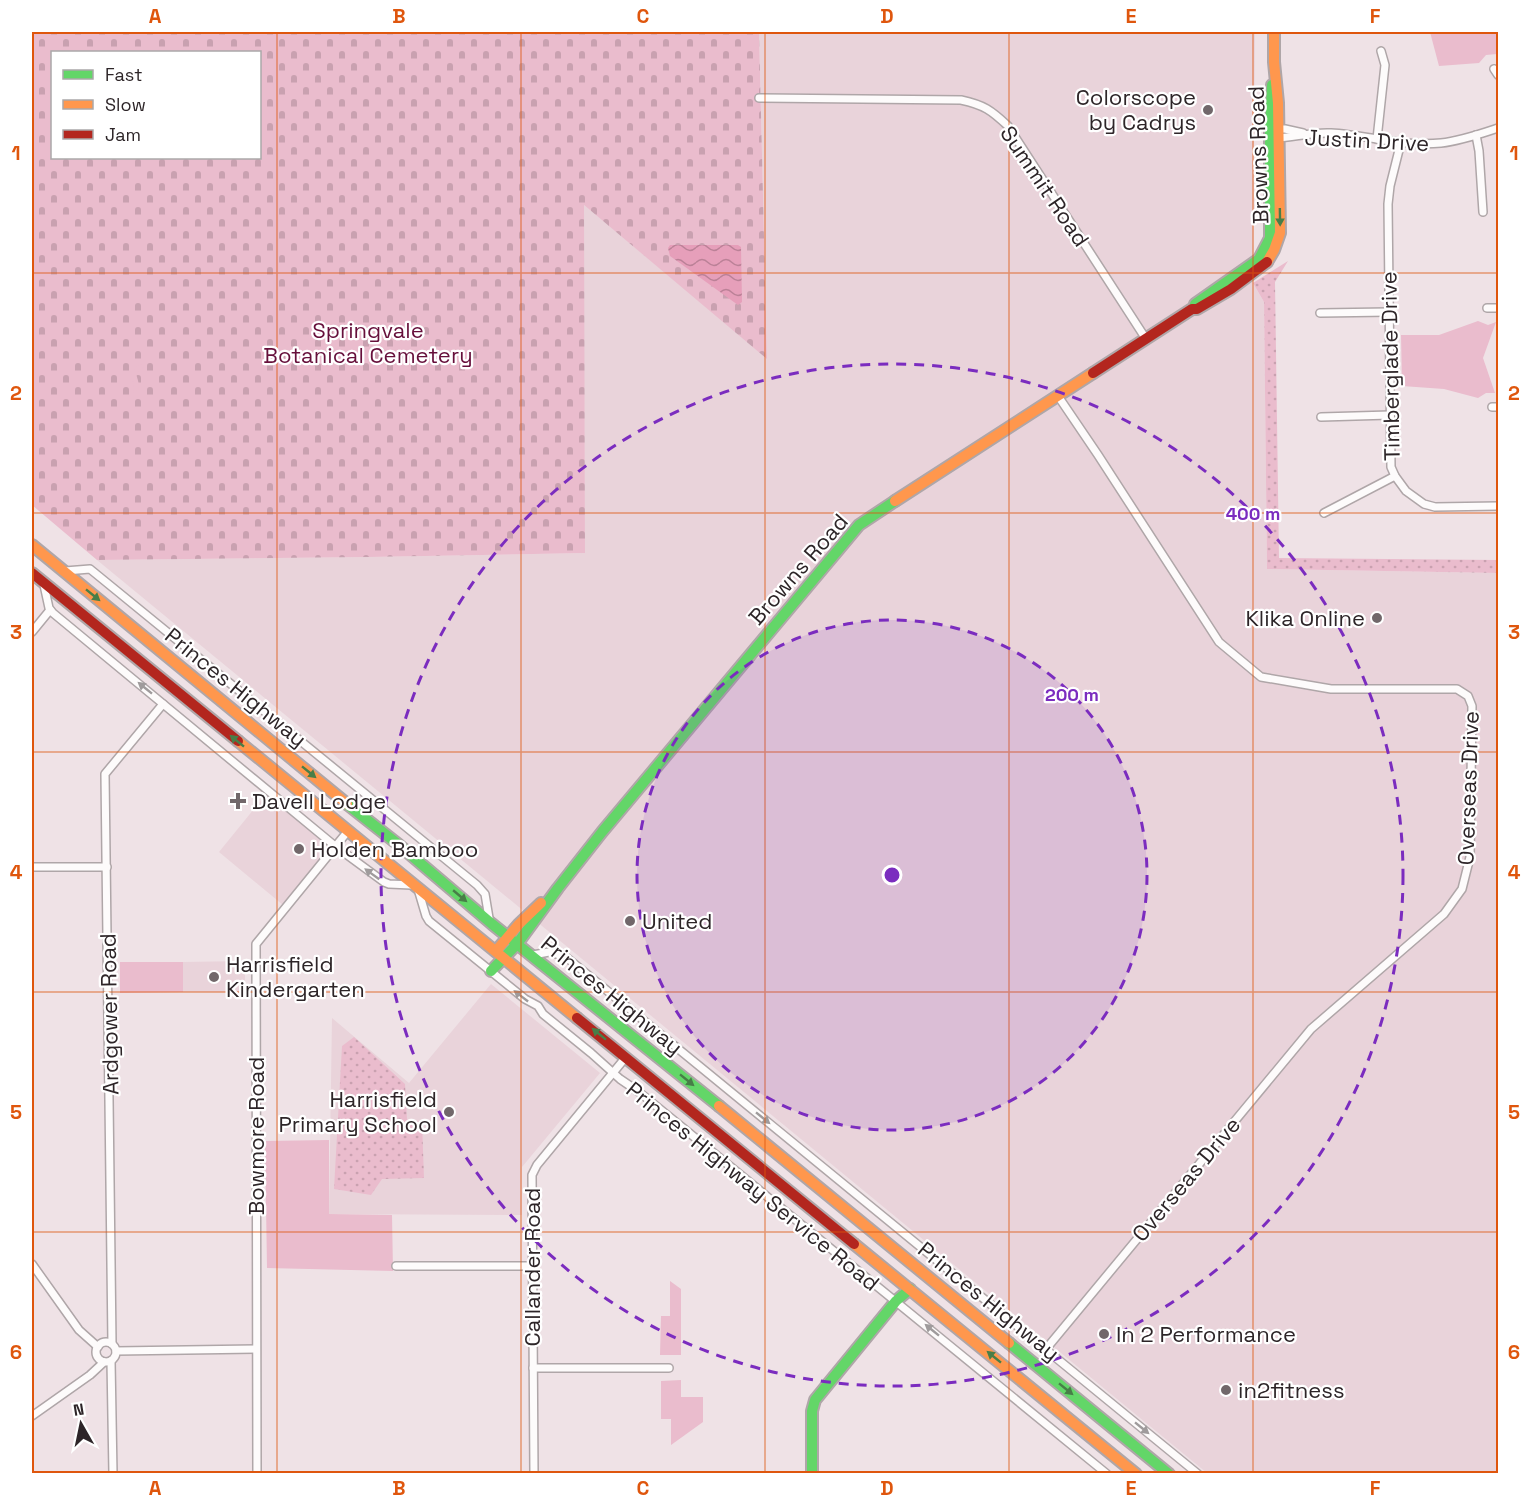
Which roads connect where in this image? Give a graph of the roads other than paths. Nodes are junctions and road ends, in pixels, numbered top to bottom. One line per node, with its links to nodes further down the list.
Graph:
1 (1274, 32): 5 (main road, Browns Road)
2 (1381, 51): 7 (street)
3 (759, 98): 14 (street, Summit Road)
4 (1498, 128): 6 (street, Justin Drive)
5 (1274, 133): 7 (street, Justin Drive); 14 (main road, Browns Road)
6 (1476, 135): 8 (street, Justin Drive); 9 (street)
7 (1377, 139): 8 (street, Justin Drive)
8 (1401, 142): 12 (street, Timberglade Drive)
9 (1483, 212)
10 (1487, 308): 11 (street)
11 (1498, 308)
12 (1389, 312): 13 (street); 16 (street, Timberglade Drive)
13 (1320, 314)
14 (1146, 339): 15 (main road, Browns Road)
15 (1058, 396): 36 (main road, Browns Road); 55 (street, Overseas Drive)
16 (1390, 415): 17 (street); 18 (street, Timberglade Drive)
17 (1321, 417)
18 (1395, 477): 19 (street, Timberglade Drive); 20 (street)
19 (1498, 506)
20 (1324, 513)
21 (32, 545): 22 (main road, Princes Highway)
22 (64, 572): 28 (main road, Princes Highway, one-way to 28); 37 (street)
23 (32, 573): 24 (main road, Princes Highway)
24 (44, 583): 25 (street); 29 (main road, Princes Highway, one-way to 24)
25 (50, 610): 26 (street); 27 (street, one-way to 25)
26 (32, 632)
27 (163, 704): 31 (street); 34 (street, Ardgower Road)
28 (361, 816): 29 (main road); 30 (main road, Princes Highway)
29 (348, 831): 31 (street, Bowmore Road); 32 (main road, Princes Highway)
30 (384, 832): 32 (main road); 37 (main road, Princes Highway, one-way to 37)
31 (335, 846): 35 (street, one-way to 31); 54 (street, Bowmore Road)
32 (370, 848): 35 (main road, Princes Highway)
33 (32, 867): 34 (street)
34 (107, 867): 53 (street, Ardgower Road)
35 (416, 886): 40 (main road, Princes Highway); 42 (street, Princes Highway Service Road)
36 (558, 888): 38 (main road, Browns Road); 39 (main road, Browns Road)
37 (490, 921): 38 (main road, Princes Highway)
38 (507, 936): 39 (main road, Princes Highway); 40 (main road, Browns Road)
39 (518, 944): 40 (main road, Browns Road); 41 (main road, Princes Highway)
40 (501, 954): 42 (main road, Browns Road); 43 (main road, Princes Highway, one-way to 40)
41 (533, 956): 45 (main road, Princes Highway, one-way to 45); 55 (street, one-way to 55)
42 (491, 971): 44 (street, Princes Highway Service Road, one-way to 42)
43 (626, 1057): 44 (street, Callander Road); 49 (main road, Princes Highway)
44 (613, 1072): 48 (street, Callander Road); 51 (street, Princes Highway Service Road)
45 (819, 1188): 50 (main road); 66 (main road, Princes Highway, one-way to 66)
46 (32, 1264): 52 (street)
47 (396, 1266): 48 (street)
48 (532, 1266): 57 (street, Callander Road)
49 (894, 1275): 50 (main road, Princes Highway); 51 (main road)
50 (910, 1289): 51 (main road); 65 (main road, Princes Highway, one-way to 50)
51 (896, 1300): 63 (main road); 64 (street, Princes Highway Service Road, one-way to 51)
52 (98, 1347): 53 (street); 56 (street)
53 (114, 1348): 54 (street); 56 (street)
54 (256, 1349): 61 (street, Bowmore Road)
55 (1046, 1349): 67 (street, one-way to 67)
56 (107, 1361): 59 (street); 60 (street)
57 (533, 1368): 58 (street); 62 (street, Callander Road)
58 (669, 1368)
59 (32, 1416)
60 (113, 1473)
61 (257, 1473)
62 (534, 1473)
63 (812, 1473)
64 (1107, 1473)
65 (1137, 1473)
66 (1169, 1473)
67 (1198, 1473)

